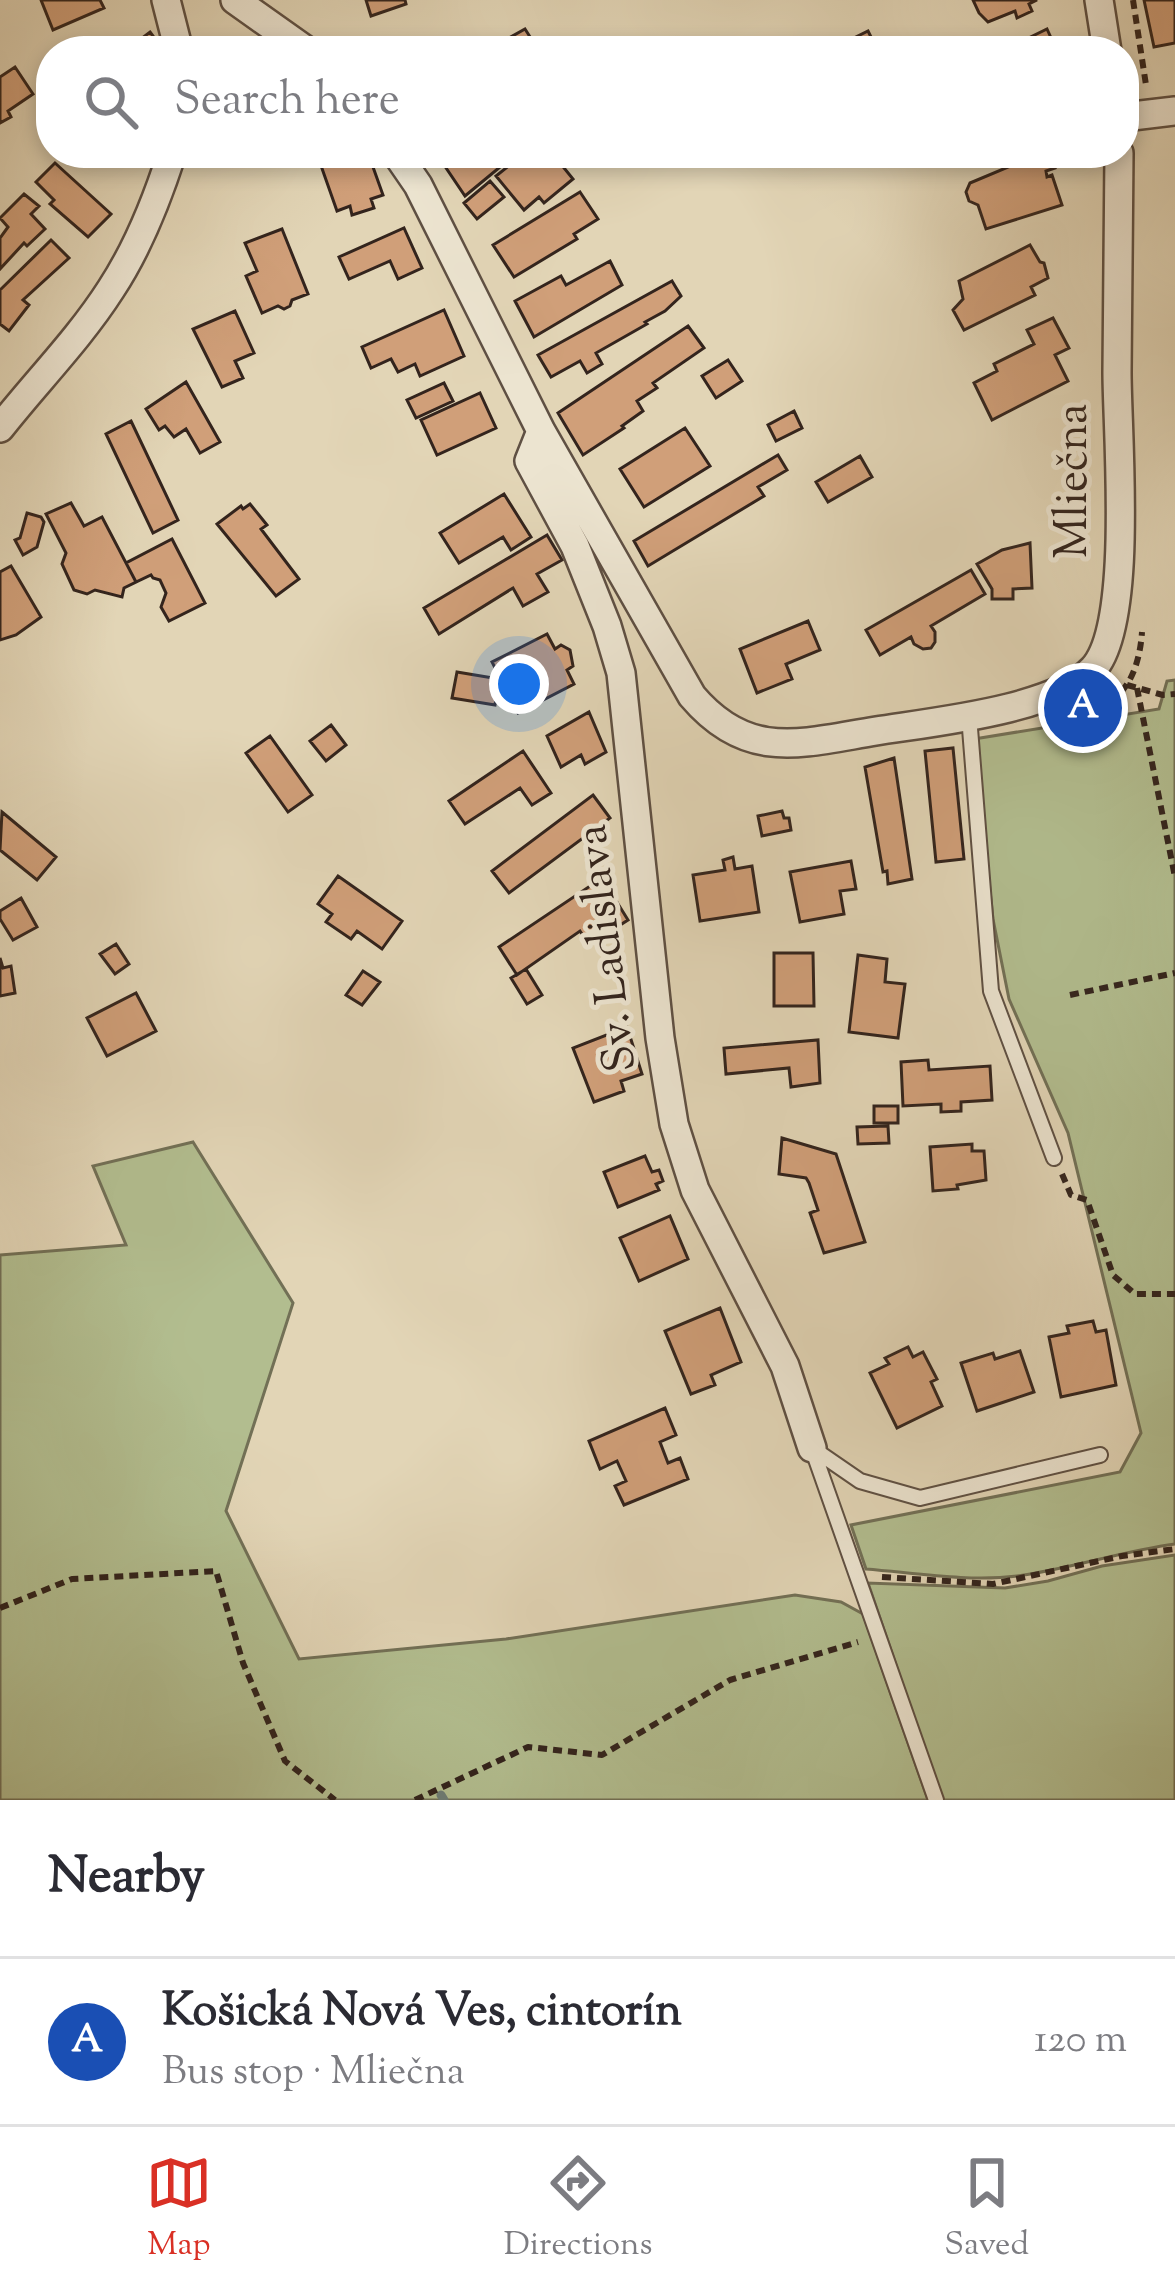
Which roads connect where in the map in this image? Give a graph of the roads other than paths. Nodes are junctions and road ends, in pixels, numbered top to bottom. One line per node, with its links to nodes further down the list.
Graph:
1 (166, 0): 4 (street)
2 (1099, 0): 6 (street)
3 (251, 5): 5 (street)
4 (175, 36)
5 (289, 36)
6 (1105, 36)
7 (1175, 111): 8 (street)
8 (1139, 115)
9 (167, 168): 12 (street)
10 (406, 168): 13 (street, Sv. Ladislava)
11 (1118, 168): 14 (street, Mliečna)
12 (0, 428)
13 (541, 431): 14 (street, Sv. Ladislava); 16 (street, Sv. Ladislava)
14 (968, 716): 15 (lane)
15 (1054, 1158)
16 (812, 1448): 17 (lane); 18 (lane)
17 (1100, 1455)
18 (936, 1800)

